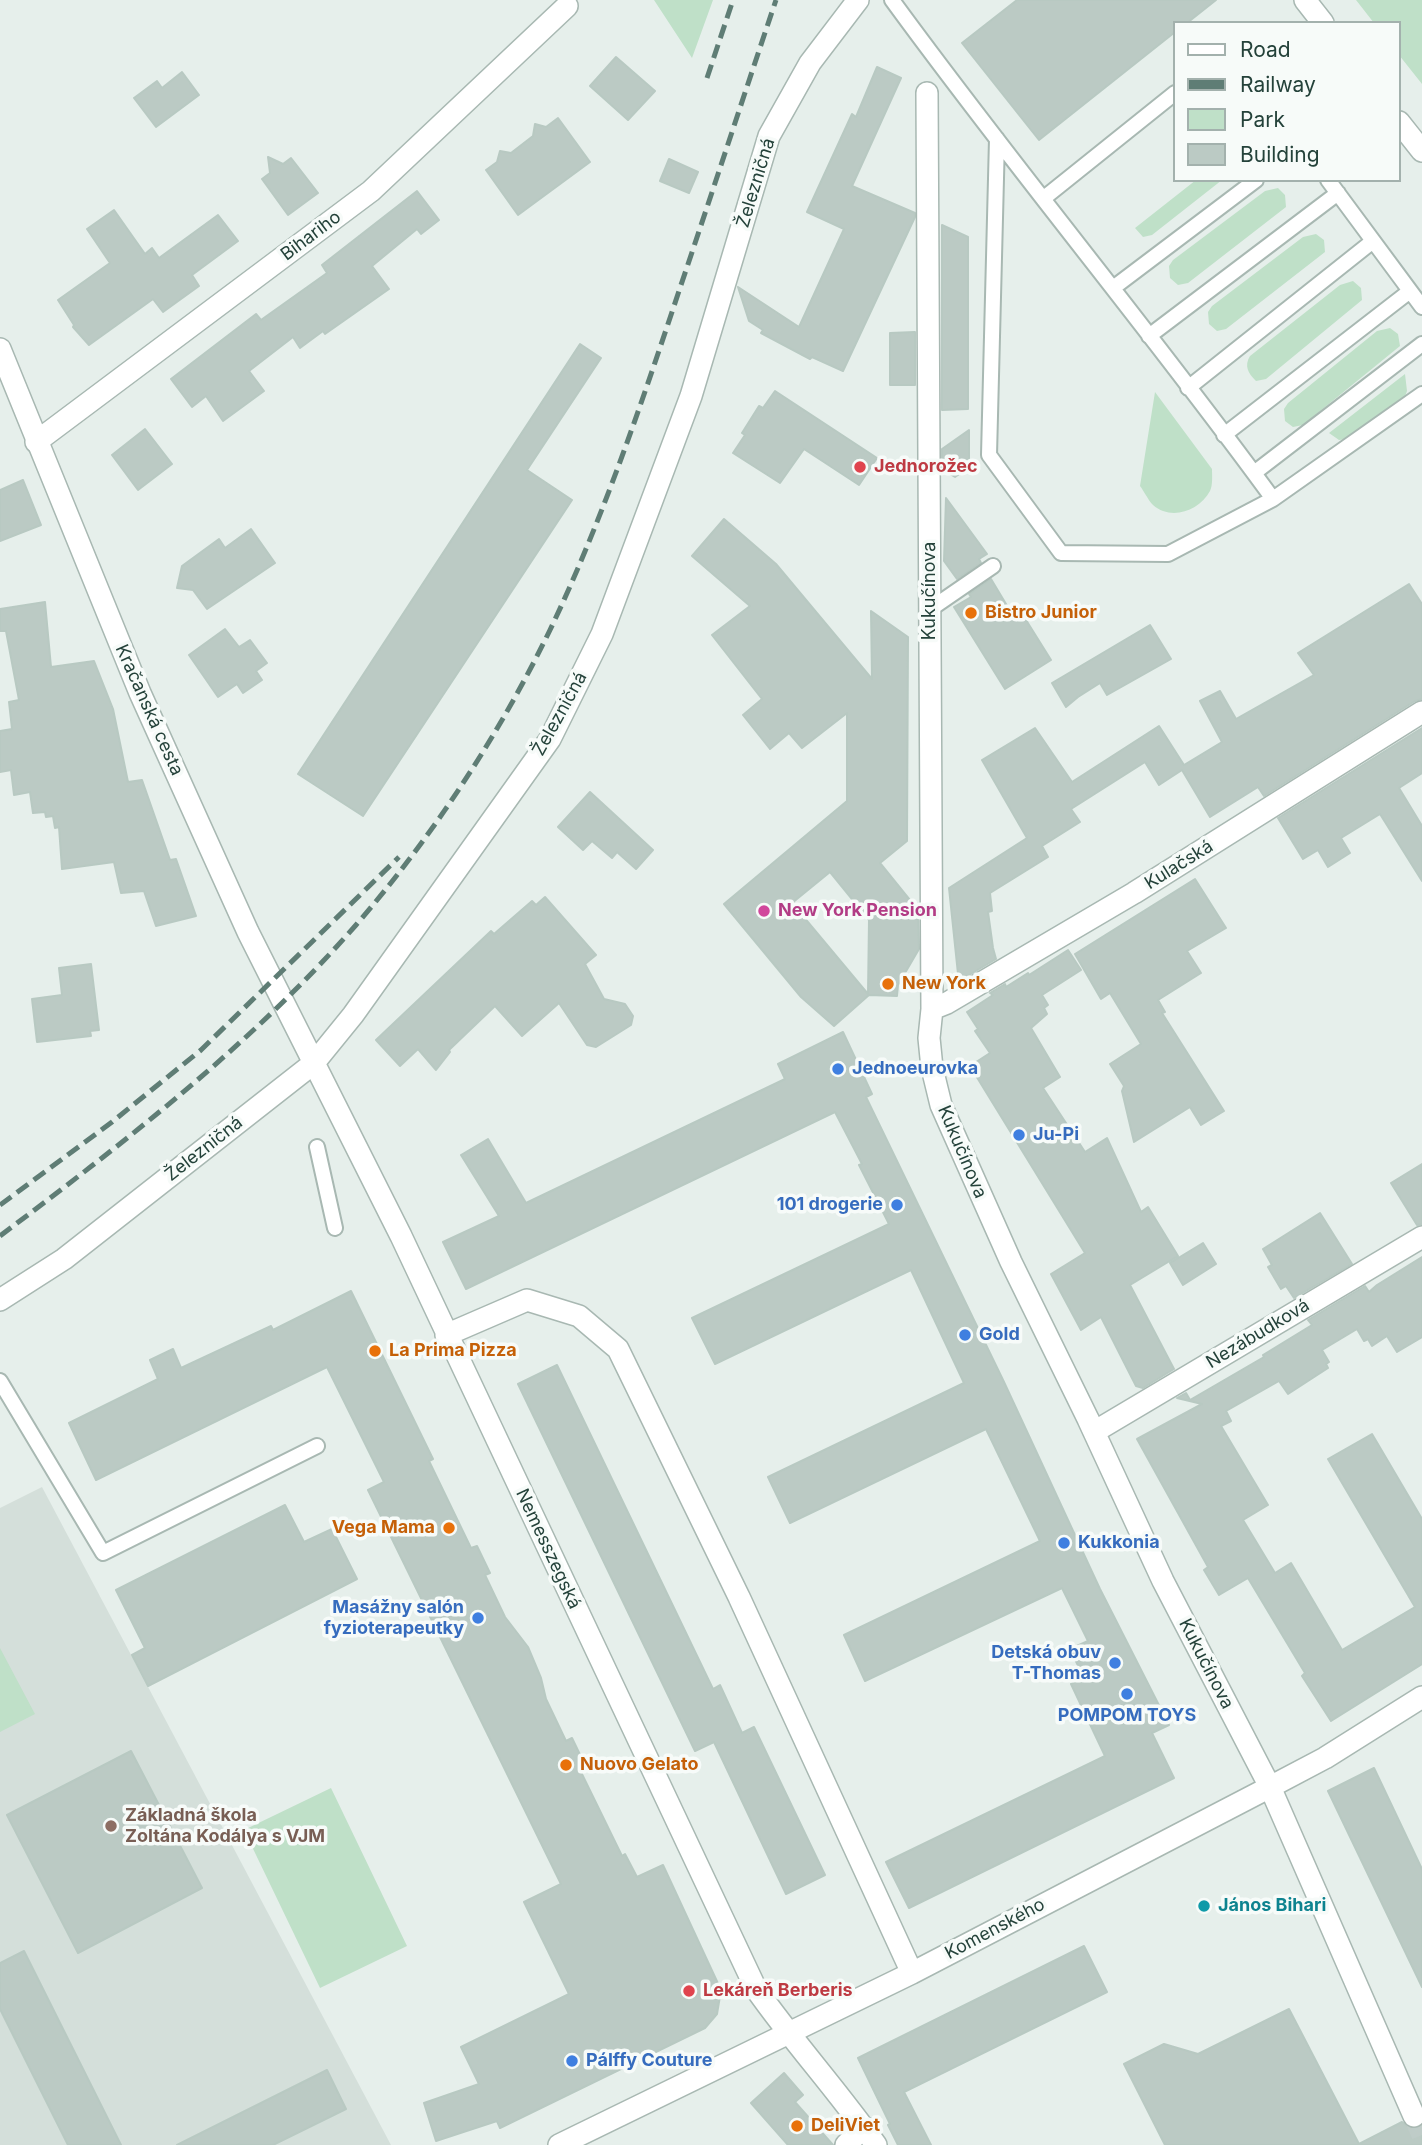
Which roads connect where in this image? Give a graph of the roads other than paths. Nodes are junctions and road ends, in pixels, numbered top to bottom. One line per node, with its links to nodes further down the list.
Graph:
1 (858, 0): 32 (street, Železničná)
2 (892, 0): 9 (lane)
3 (1305, 0): 5 (street)
4 (567, 6): 25 (street, Bihariho)
5 (1321, 21)
6 (927, 93): 29 (street, Kukučínova)
7 (1174, 94): 14 (lane)
8 (1401, 125): 10 (street)
9 (997, 139): 14 (lane); 27 (lane)
10 (1422, 151)
11 (1252, 182): 16 (lane)
12 (1329, 182): 13 (lane)
13 (1338, 194): 15 (lane); 19 (lane)
14 (1044, 198): 16 (lane)
15 (1373, 241): 17 (lane); 22 (lane)
16 (1113, 288): 19 (lane)
17 (1410, 291): 18 (lane); 24 (lane)
18 (1422, 307)
19 (1149, 335): 22 (lane)
20 (1422, 344): 26 (lane)
21 (0, 349): 25 (street, Kračanská cesta)
22 (1188, 388): 24 (lane)
23 (1422, 394): 27 (lane)
24 (1224, 435): 26 (lane)
25 (36, 442): 32 (street, Kračanská cesta)
26 (1254, 473): 27 (lane)
27 (1273, 499)
28 (993, 566): 29 (lane)
29 (929, 610): 31 (street, Kukučínova)
30 (1422, 712): 31 (street, Kulačská)
31 (932, 1009): 39 (street, Kukučínova)
32 (314, 1063): 36 (street, Železničná); 37 (street, Nemesszegská)
33 (317, 1147): 34 (lane)
34 (335, 1228)
35 (1422, 1237): 39 (street, Nezábudková)
36 (0, 1300)
37 (446, 1335): 43 (street); 44 (street, Nemesszegská)
38 (0, 1381): 40 (lane)
39 (1094, 1432): 42 (street, Kukučínova)
40 (317, 1446)
41 (1422, 1697): 42 (street, Komenského)
42 (1270, 1787): 43 (street, Komenského); 45 (street, Kukučínova)
43 (912, 1973): 44 (street, Komenského)
44 (786, 2032): 46 (street, Nemesszegská); 47 (street, Komenského)
45 (1414, 2116)
46 (870, 2136): 48 (street)
47 (559, 2145)
48 (846, 2145)

